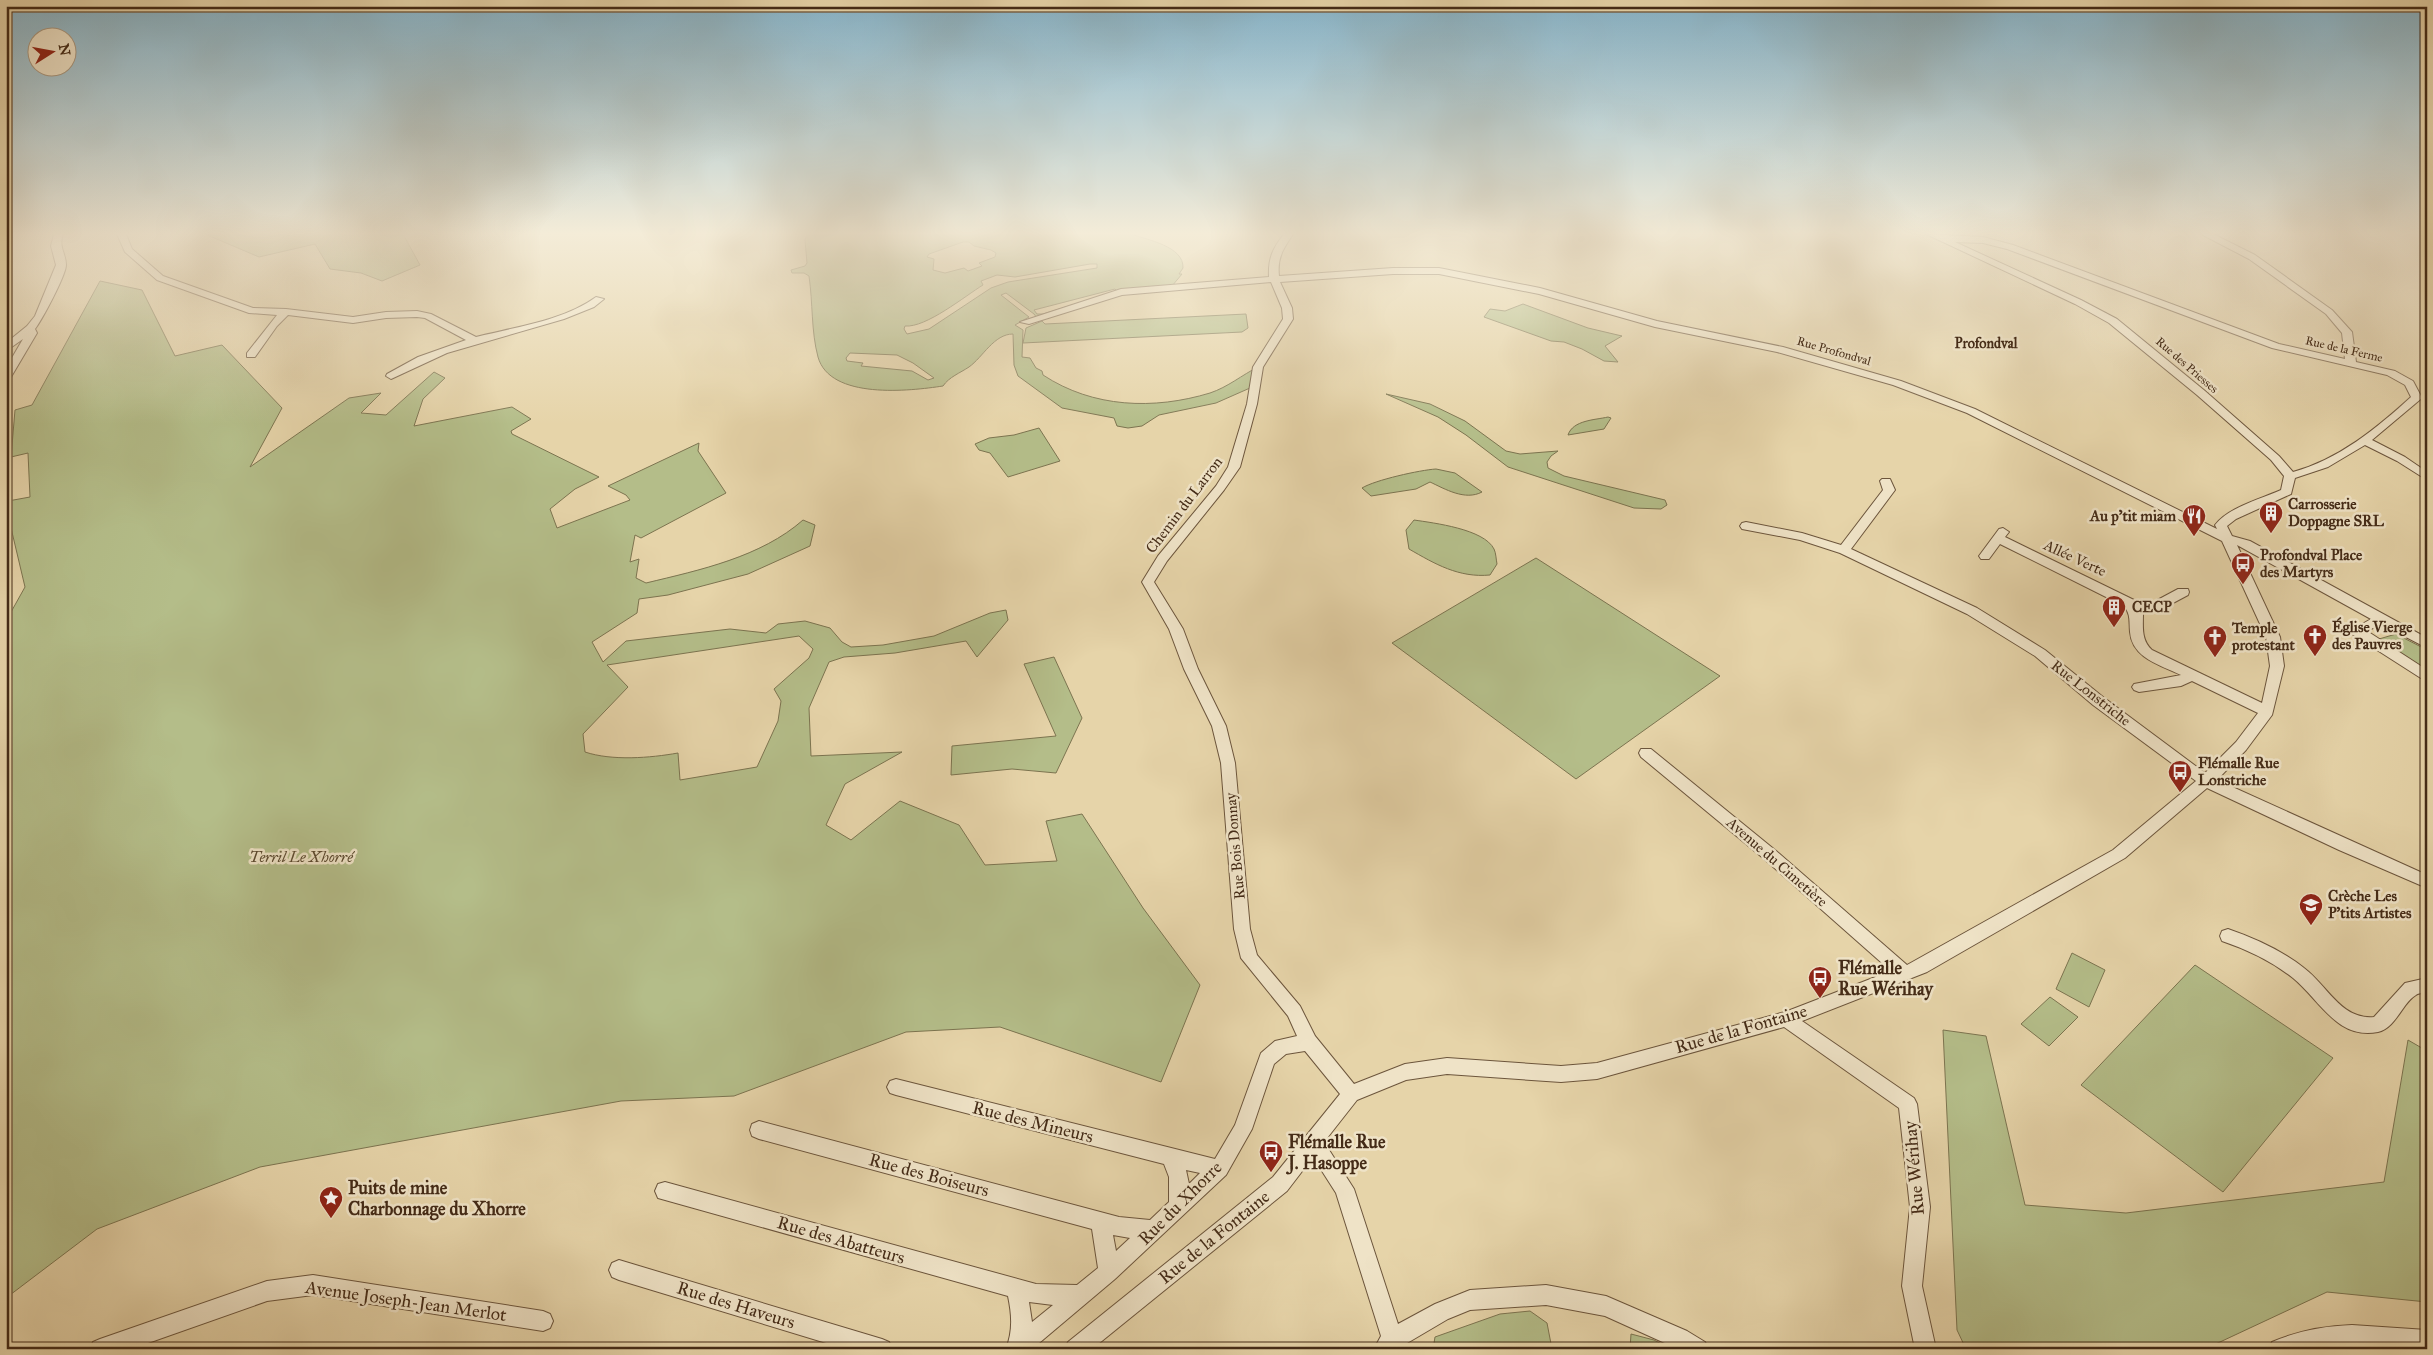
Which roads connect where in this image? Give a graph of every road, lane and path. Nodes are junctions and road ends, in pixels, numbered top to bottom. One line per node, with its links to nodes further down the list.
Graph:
1 (48, 297): 12 (street)
2 (214, 297): 10 (street)
3 (1104, 297): 11 (street, Rue Profondval)
4 (1282, 297): 28 (street, Chemin du Larron)
5 (1562, 297): 25 (street, Rue Profondval)
6 (2065, 297): 21 (street, Rue des Priesses)
7 (2145, 297): 17 (street, Rue de la Ferme)
8 (2308, 297): 17 (street)
9 (600, 299): 13 (street)
10 (286, 312): 13 (street); 16 (street)
11 (1025, 322)
12 (31, 328): 14 (street); 15 (street)
13 (475, 340): 18 (street)
14 (6, 348): 15 (street)
15 (23, 348): 19 (street)
16 (250, 355)
17 (2351, 362): 20 (street, Rue de la Ferme)
18 (391, 376)
19 (6, 377)
20 (2365, 441): 21 (street, Rue de la Ferme); 22 (street)
21 (2290, 476): 25 (street)
22 (2427, 477)
23 (1886, 482): 26 (street)
24 (1746, 526): 26 (street, Rue Lonstriche)
25 (2228, 539): 31 (street, Rue Profondval); 36 (street, Rue de la Fontaine)
26 (1844, 550): 38 (street, Rue Lonstriche)
27 (1985, 556): 30 (street, Allée Verte)
28 (1148, 582): 44 (street, Rue Bois Donnay)
29 (2183, 592): 30 (street)
30 (2135, 610): 33 (street)
31 (2379, 620): 32 (street, Rue Profondval); 34 (street)
32 (2427, 644)
33 (2191, 675): 35 (street); 36 (street)
34 (2427, 677)
35 (2139, 688)
36 (2266, 711): 38 (street, Rue de la Fontaine)
37 (1646, 753): 41 (street, Avenue du Cimetière)
38 (2206, 781): 39 (street, Rue Lonstriche); 41 (street, Rue de la Fontaine)
39 (2427, 882)
40 (2228, 936): 42 (street)
41 (1906, 974): 43 (street, Rue de la Fontaine)
42 (2427, 985)
43 (1786, 1019): 46 (street, Rue de la Fontaine); 68 (street, Rue Wérihay)
44 (1309, 1042): 46 (street, Rue Bois Donnay); 50 (street, Rue du Xhorre)
45 (896, 1087): 49 (street, Rue des Mineurs)
46 (1351, 1094): 48 (street, Rue de la Fontaine)
47 (759, 1130): 53 (street, Rue des Boiseurs)
48 (1314, 1141): 62 (street); 66 (street, Rue de la Fontaine)
49 (1170, 1157): 50 (street, Rue des Mineurs); 52 (street)
50 (1219, 1169): 52 (street, Rue du Xhorre)
51 (665, 1191): 57 (street, Rue des Abatteurs)
52 (1178, 1208): 54 (street, Rue du Xhorre)
53 (1099, 1221): 54 (street, Rue des Boiseurs); 56 (street)
54 (1155, 1230): 56 (street, Rue du Xhorre)
55 (619, 1270): 65 (street, Rue des Haveurs)
56 (1108, 1272): 58 (street, Rue du Xhorre)
57 (1016, 1289): 58 (street, Rue des Abatteurs); 63 (street)
58 (1080, 1295): 63 (street, Rue du Xhorre)
59 (543, 1321): 64 (street, Avenue Joseph-Jean Merlot)
60 (2427, 1340): 61 (street)
61 (2324, 1342): 69 (street)
62 (1388, 1344): 67 (street)
63 (1018, 1346)
64 (100, 1349)
65 (882, 1349)
66 (1075, 1349)
67 (1698, 1349)
68 (1926, 1349)
69 (2279, 1349)

